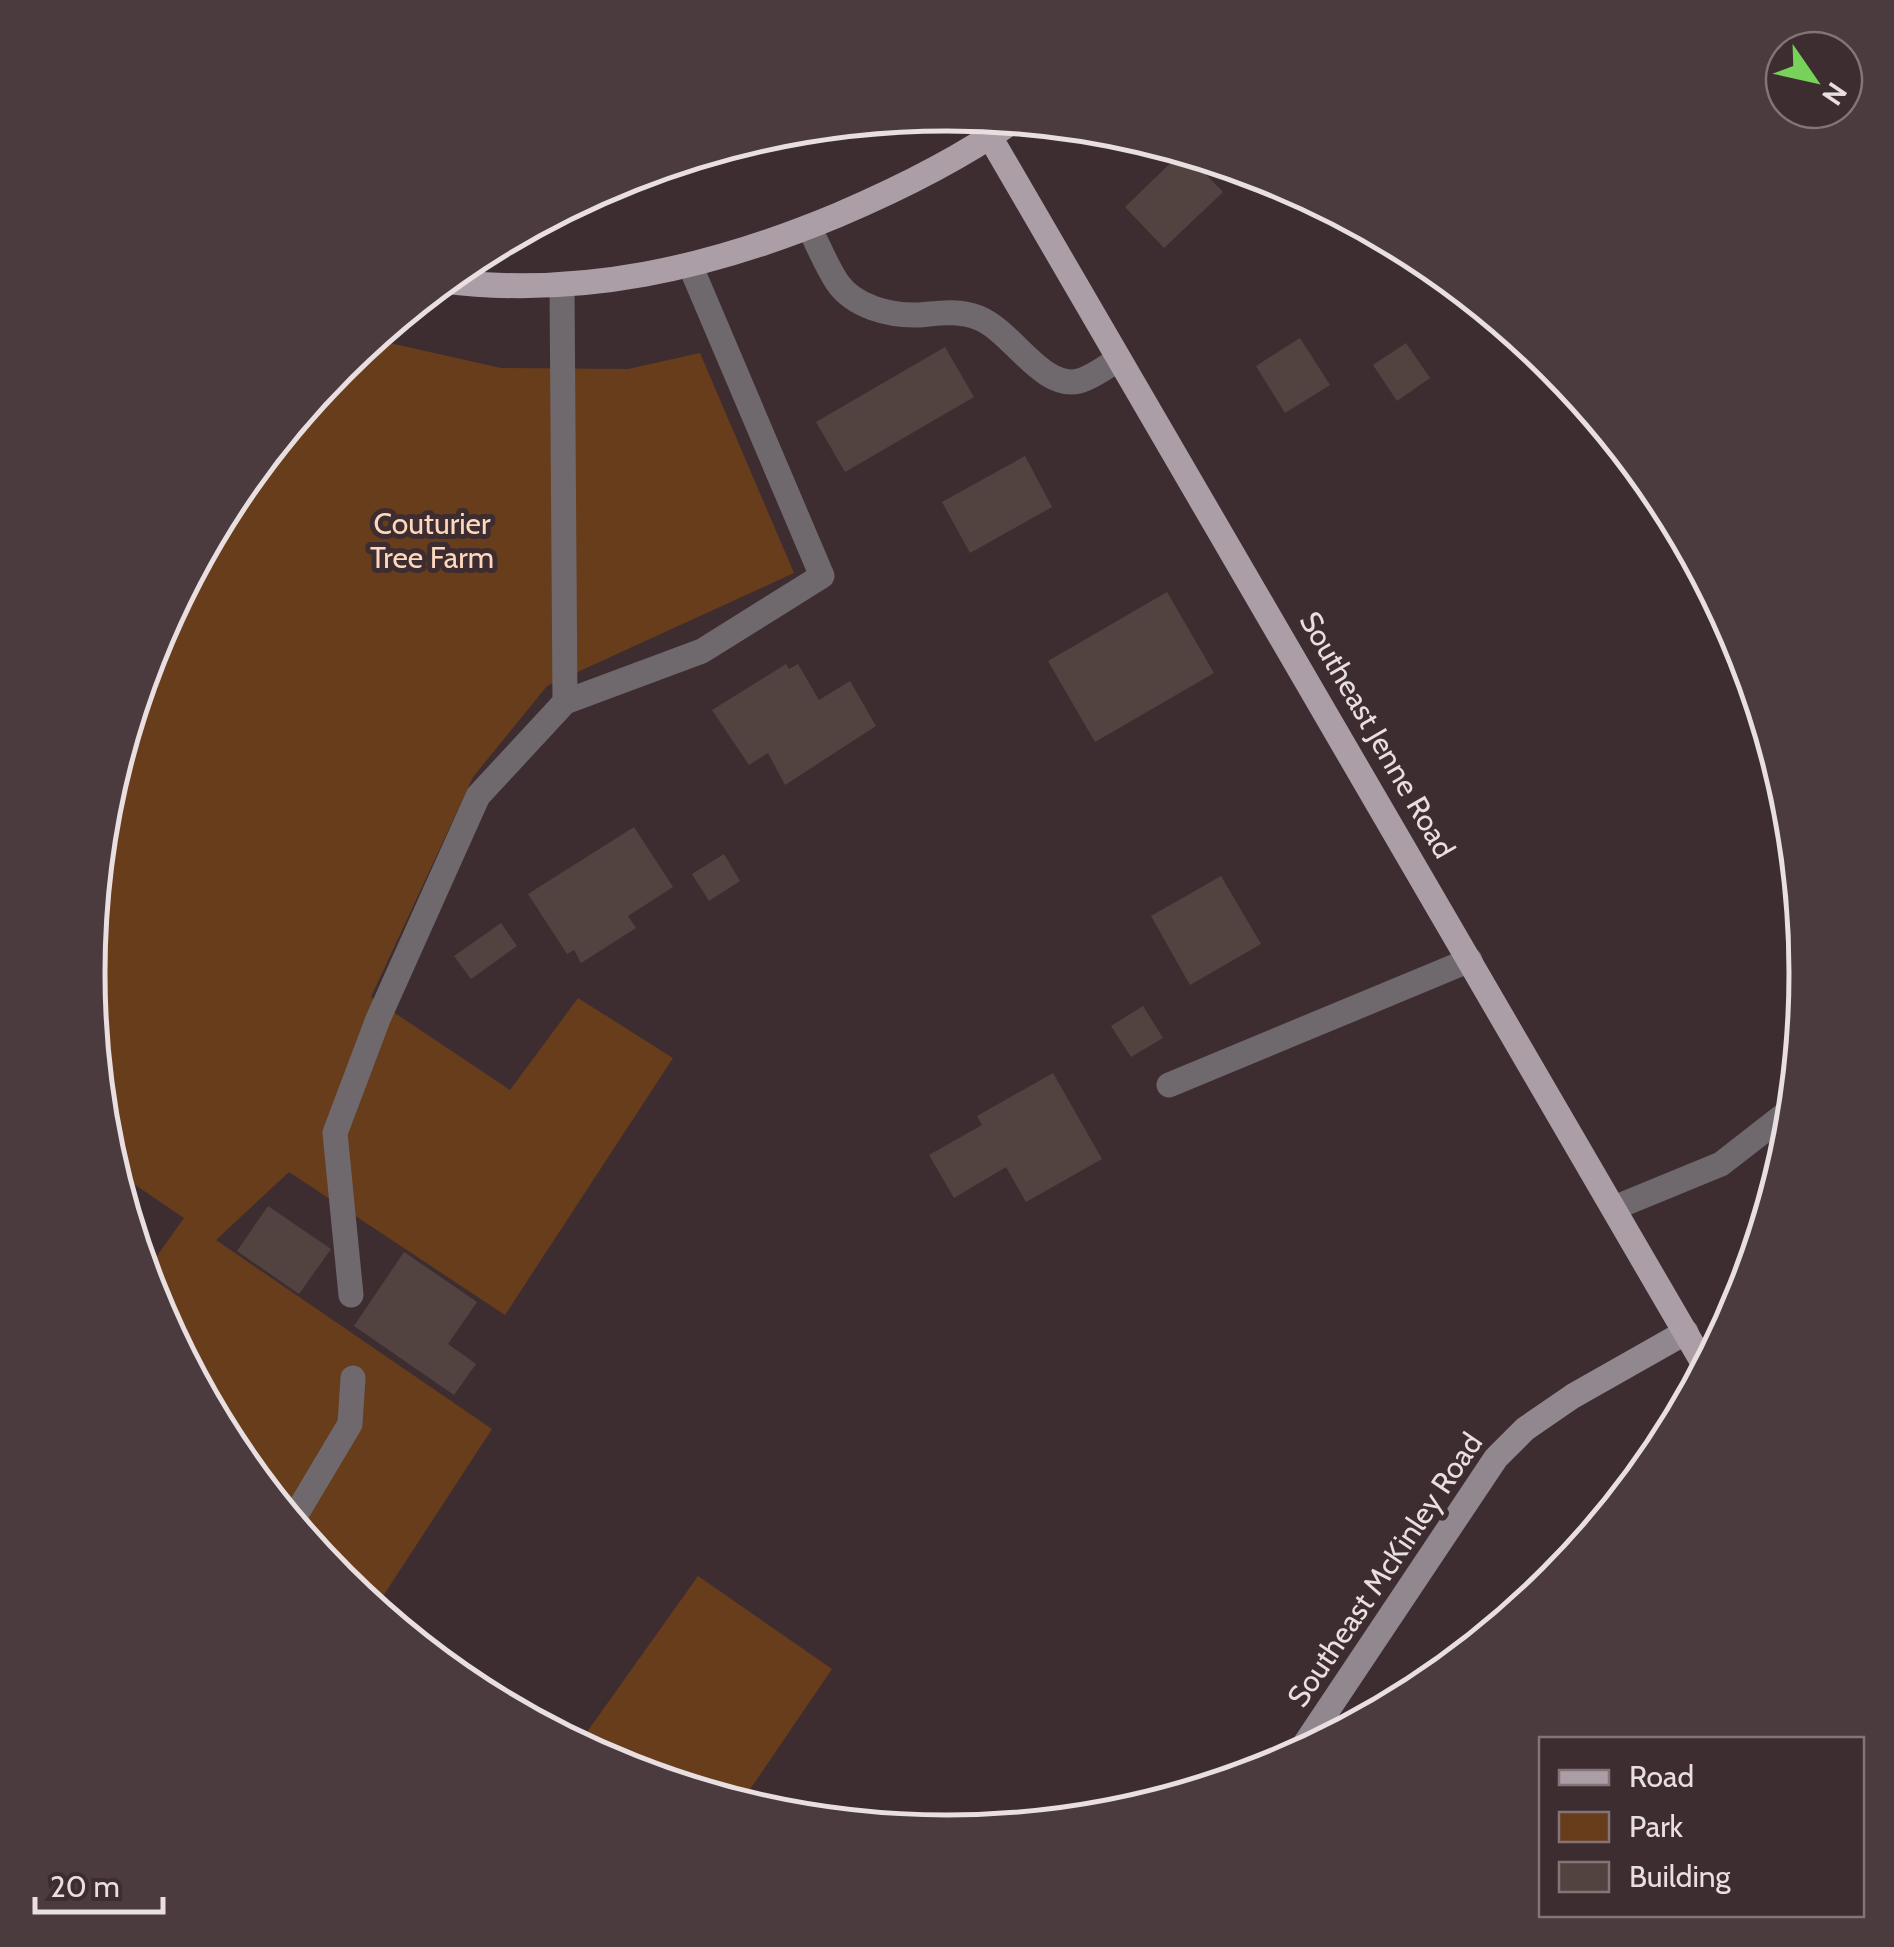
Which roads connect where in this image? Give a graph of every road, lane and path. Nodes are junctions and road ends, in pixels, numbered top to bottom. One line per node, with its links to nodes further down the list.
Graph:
1 (996, 133): 2 (main road)
2 (990, 137): 3 (main road); 7 (main road, Southeast Jenne Road)
3 (809, 227): 4 (main road); 7 (lane)
4 (690, 265): 6 (main road); 8 (lane)
5 (464, 284): 6 (main road)
6 (562, 286): 8 (lane)
7 (1119, 359): 9 (main road, Southeast Jenne Road)
8 (565, 702): 13 (lane)
9 (1470, 960): 10 (lane); 12 (main road, Southeast Jenne Road)
10 (1169, 1085)
11 (1776, 1121): 12 (lane)
12 (1614, 1208): 14 (main road, Southeast Jenne Road)
13 (351, 1295)
14 (1686, 1332): 15 (main road, Southeast Jenne Road); 18 (street, Southeast McKinley Road)
15 (1698, 1354)
16 (352, 1378): 17 (lane)
17 (299, 1510)
18 (1313, 1731)

